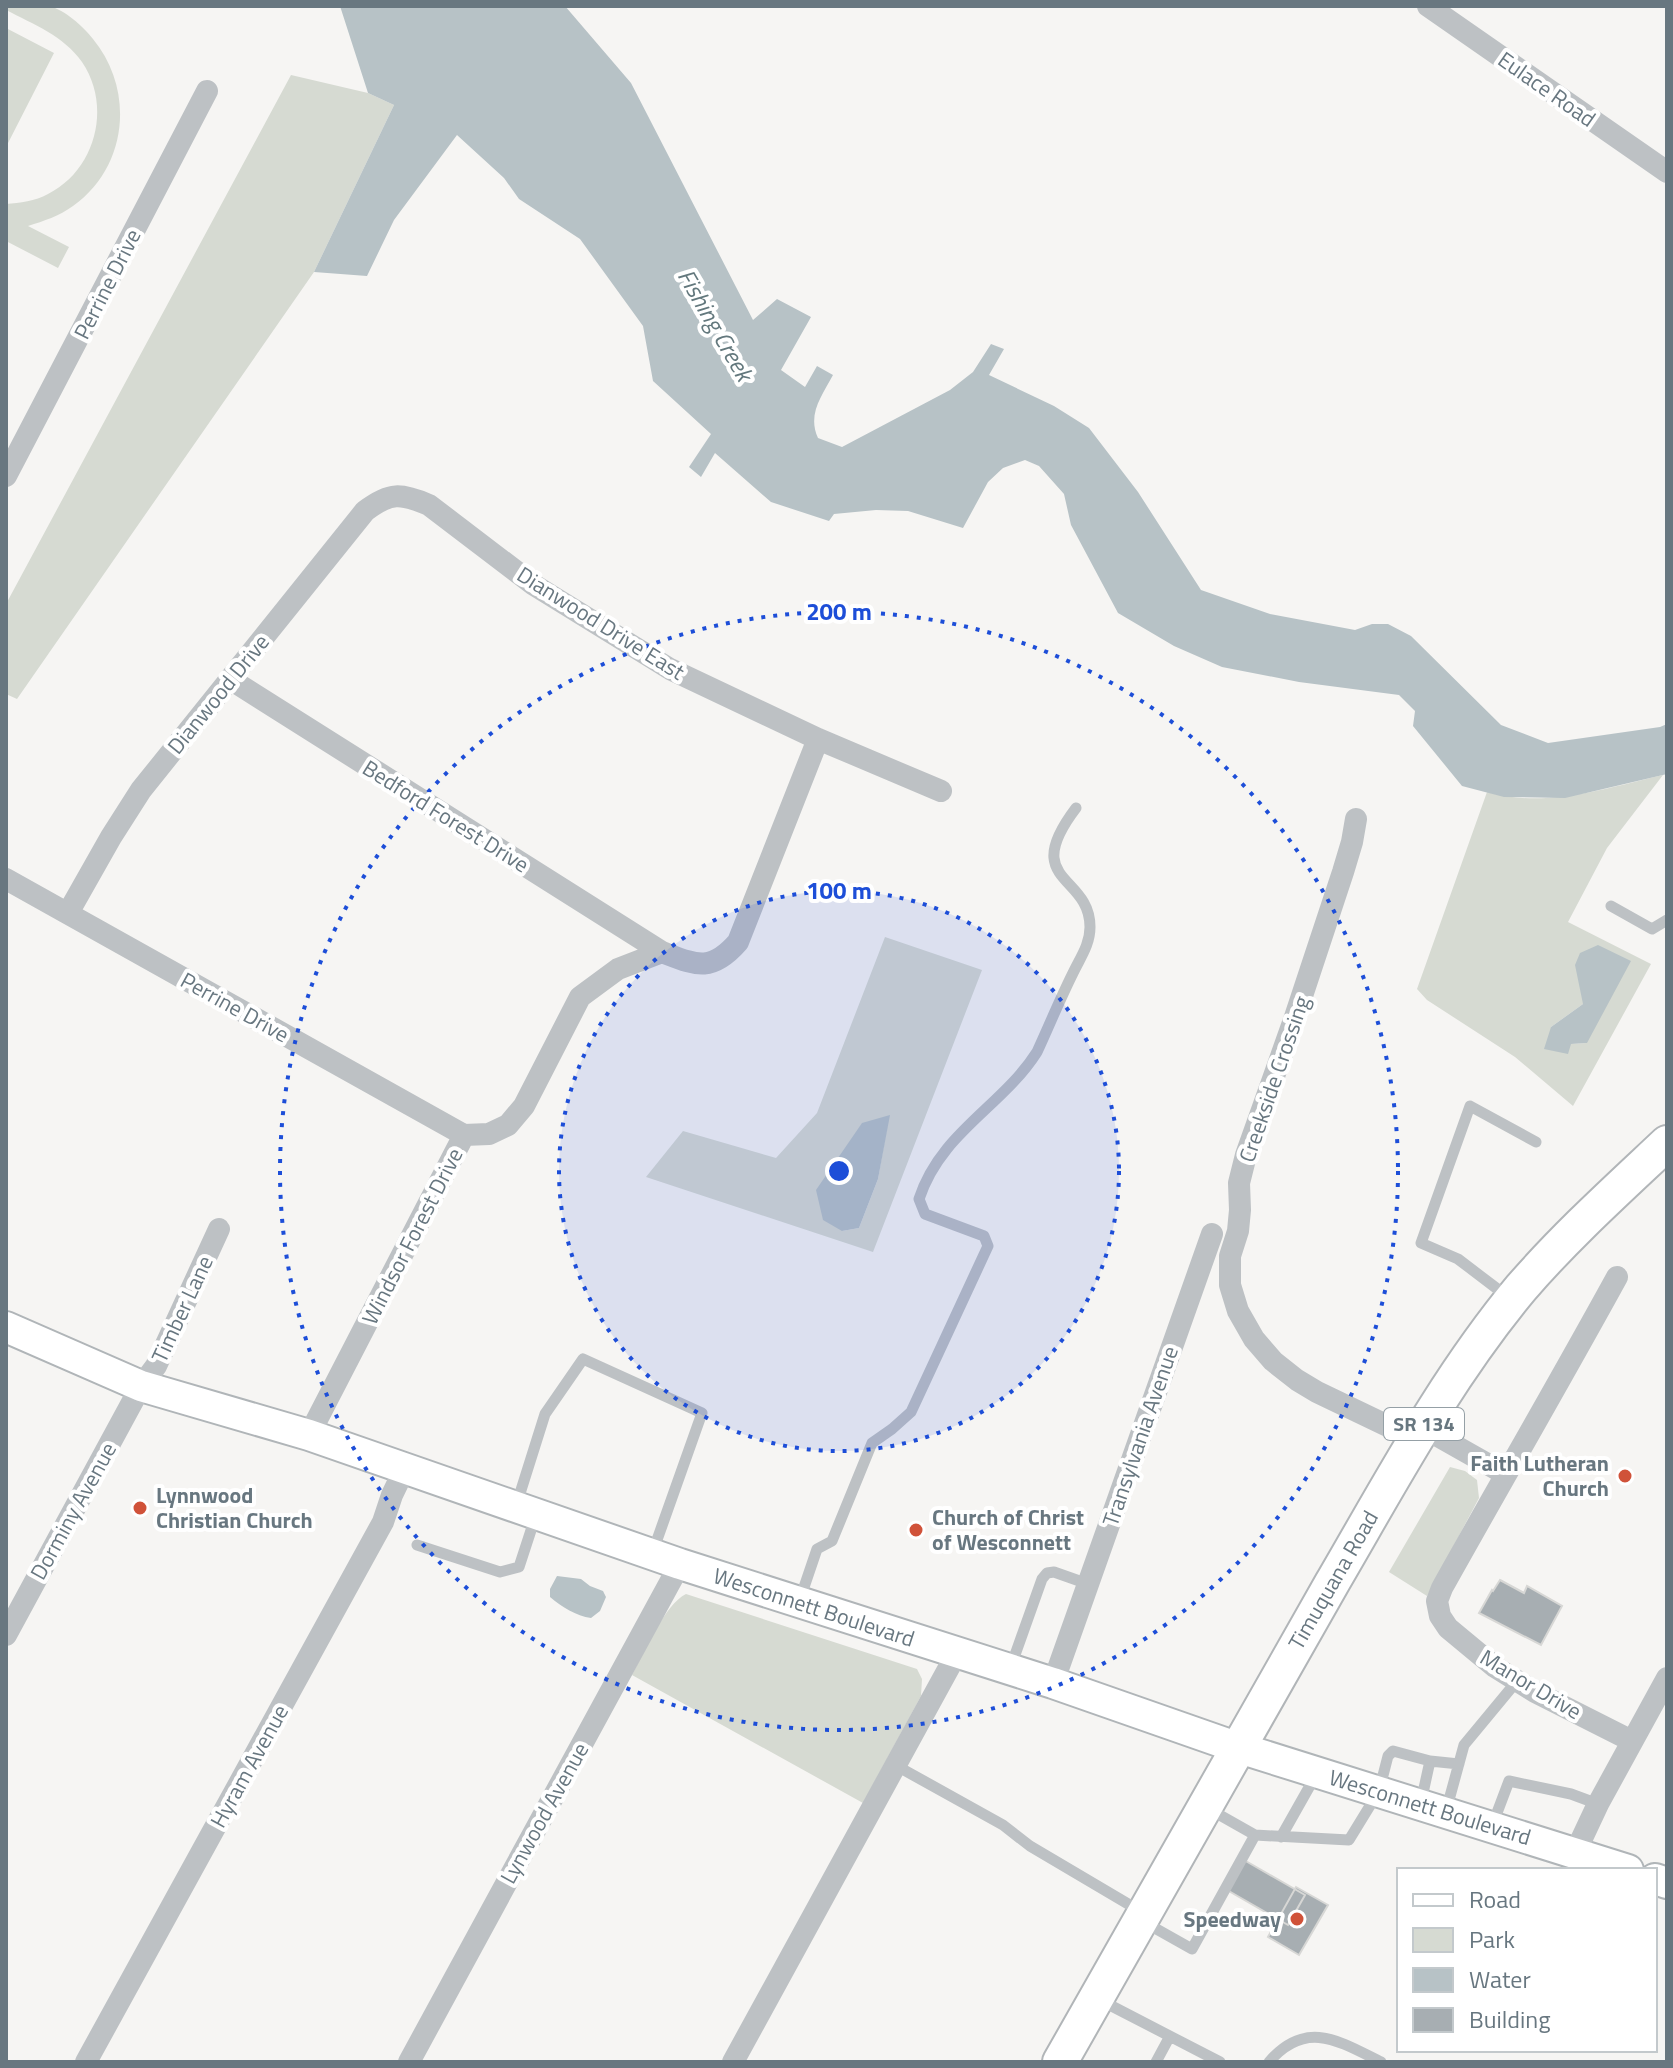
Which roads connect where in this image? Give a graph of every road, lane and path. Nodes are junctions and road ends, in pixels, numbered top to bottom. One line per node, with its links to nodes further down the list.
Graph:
1 (1428, 6): 3 (street, Eulace Road)
2 (207, 91): 4 (street, Perrine Drive)
3 (1667, 172)
4 (6, 476)
5 (392, 495): 6 (street, Dianwood Drive); 7 (street, Dianwood Drive East)
6 (230, 679): 13 (street, Dianwood Drive); 15 (street, Bedford Forest Drive)
7 (818, 739): 8 (street, Dianwood Drive East); 15 (street)
8 (941, 791)
9 (1076, 808): 33 (lane)
10 (1356, 819): 25 (street, Creekside Crossing)
11 (6, 879): 13 (street, Perrine Drive)
12 (1611, 906): 14 (lane)
13 (68, 913): 16 (street, Perrine Drive)
14 (1667, 920)
15 (662, 952): 16 (street, Windsor Forest Drive)
16 (464, 1135): 26 (street, Windsor Forest Drive)
17 (1536, 1142): 22 (lane)
18 (1667, 1143): 22 (main road, Timuquana Road / SR 134)
19 (219, 1229): 24 (street, Timber Lane)
20 (1212, 1234): 32 (street, Transylvania Avenue)
21 (1617, 1277): 28 (street, Manor Drive)
22 (1512, 1300): 25 (main road, Timuquana Road / SR 134)
23 (6, 1327): 24 (street, Wesconnett Boulevard)
24 (141, 1386): 26 (street, Wesconnett Boulevard); 34 (street, Dorminy Avenue)
25 (1418, 1433): 28 (street, Creekside Crossing); 41 (main road, Timuquana Road / SR 134)
26 (309, 1435): 27 (street, Wesconnett Boulevard)
27 (405, 1468): 29 (street, Wesconnett Boulevard); 58 (street, Hyram Avenue)
28 (1505, 1474): 38 (street, Manor Drive)
29 (526, 1510): 30 (lane); 31 (street, Wesconnett Boulevard); 31 (lane)
30 (417, 1545)
31 (666, 1559): 33 (street, Wesconnett Boulevard); 59 (street, Lynwood Avenue)
32 (1088, 1584): 36 (lane); 39 (street, Transylvania Avenue)
33 (798, 1602): 35 (street, Wesconnett Boulevard)
34 (6, 1635)
35 (957, 1653): 36 (street, Wesconnett Boulevard); 44 (street)
36 (1010, 1670): 39 (street, Wesconnett Boulevard)
37 (1667, 1680): 40 (street)
38 (1517, 1681): 40 (street, Manor Drive); 43 (lane)
39 (1053, 1683): 41 (street, Wesconnett Boulevard)
40 (1632, 1741): 47 (street)
41 (1236, 1747): 45 (street, Wesconnett Boulevard); 48 (main road, Timuquana Road / SR 134)
42 (1430, 1761): 43 (lane); 46 (lane); 49 (lane)
43 (1459, 1764): 49 (lane)
44 (895, 1765): 55 (lane); 60 (street)
45 (1318, 1772): 46 (street, Wesconnett Boulevard); 52 (lane)
46 (1379, 1791): 49 (street, Wesconnett Boulevard); 52 (lane)
47 (1598, 1804): 50 (lane); 53 (street)
48 (1203, 1806): 51 (lane); 55 (main road, Timuquana Road / SR 134)
49 (1433, 1808): 50 (street, Wesconnett Boulevard)
50 (1492, 1826): 53 (street, Wesconnett Boulevard)
51 (1255, 1835): 52 (lane); 55 (lane)
52 (1281, 1837)
53 (1575, 1853): 54 (street, Wesconnett Boulevard)
54 (1622, 1868)
55 (1142, 1917): 56 (main road, Timuquana Road / SR 134)
56 (1096, 1998): 57 (lane); 61 (main road, Timuquana Road / SR 134)
57 (1170, 2036): 62 (lane); 63 (lane)
58 (86, 2062)
59 (409, 2062)
60 (733, 2062)
61 (1060, 2062)
62 (1156, 2062)
63 (1220, 2062)
64 (1269, 2062): 65 (lane)
65 (1381, 2062)

